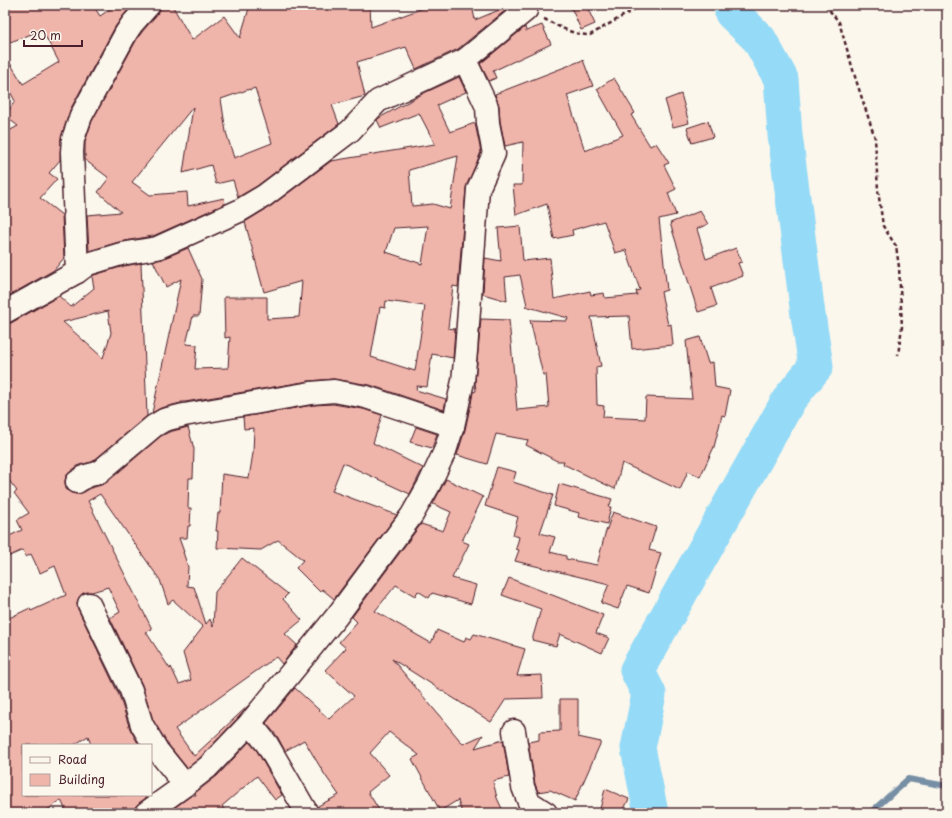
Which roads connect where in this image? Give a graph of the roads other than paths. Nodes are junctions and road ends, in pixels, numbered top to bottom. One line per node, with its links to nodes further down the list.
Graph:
1 (150, 5): 4 (street)
2 (526, 8): 3 (street)
3 (465, 60): 4 (street); 6 (street)
4 (76, 272): 5 (street)
5 (5, 312)
6 (453, 426): 7 (street); 9 (street)
7 (77, 482)
8 (89, 604): 11 (street)
9 (250, 723): 11 (street); 13 (street)
10 (514, 732): 14 (street)
11 (185, 785): 12 (street)
12 (146, 813)
13 (306, 813)
14 (546, 813)

